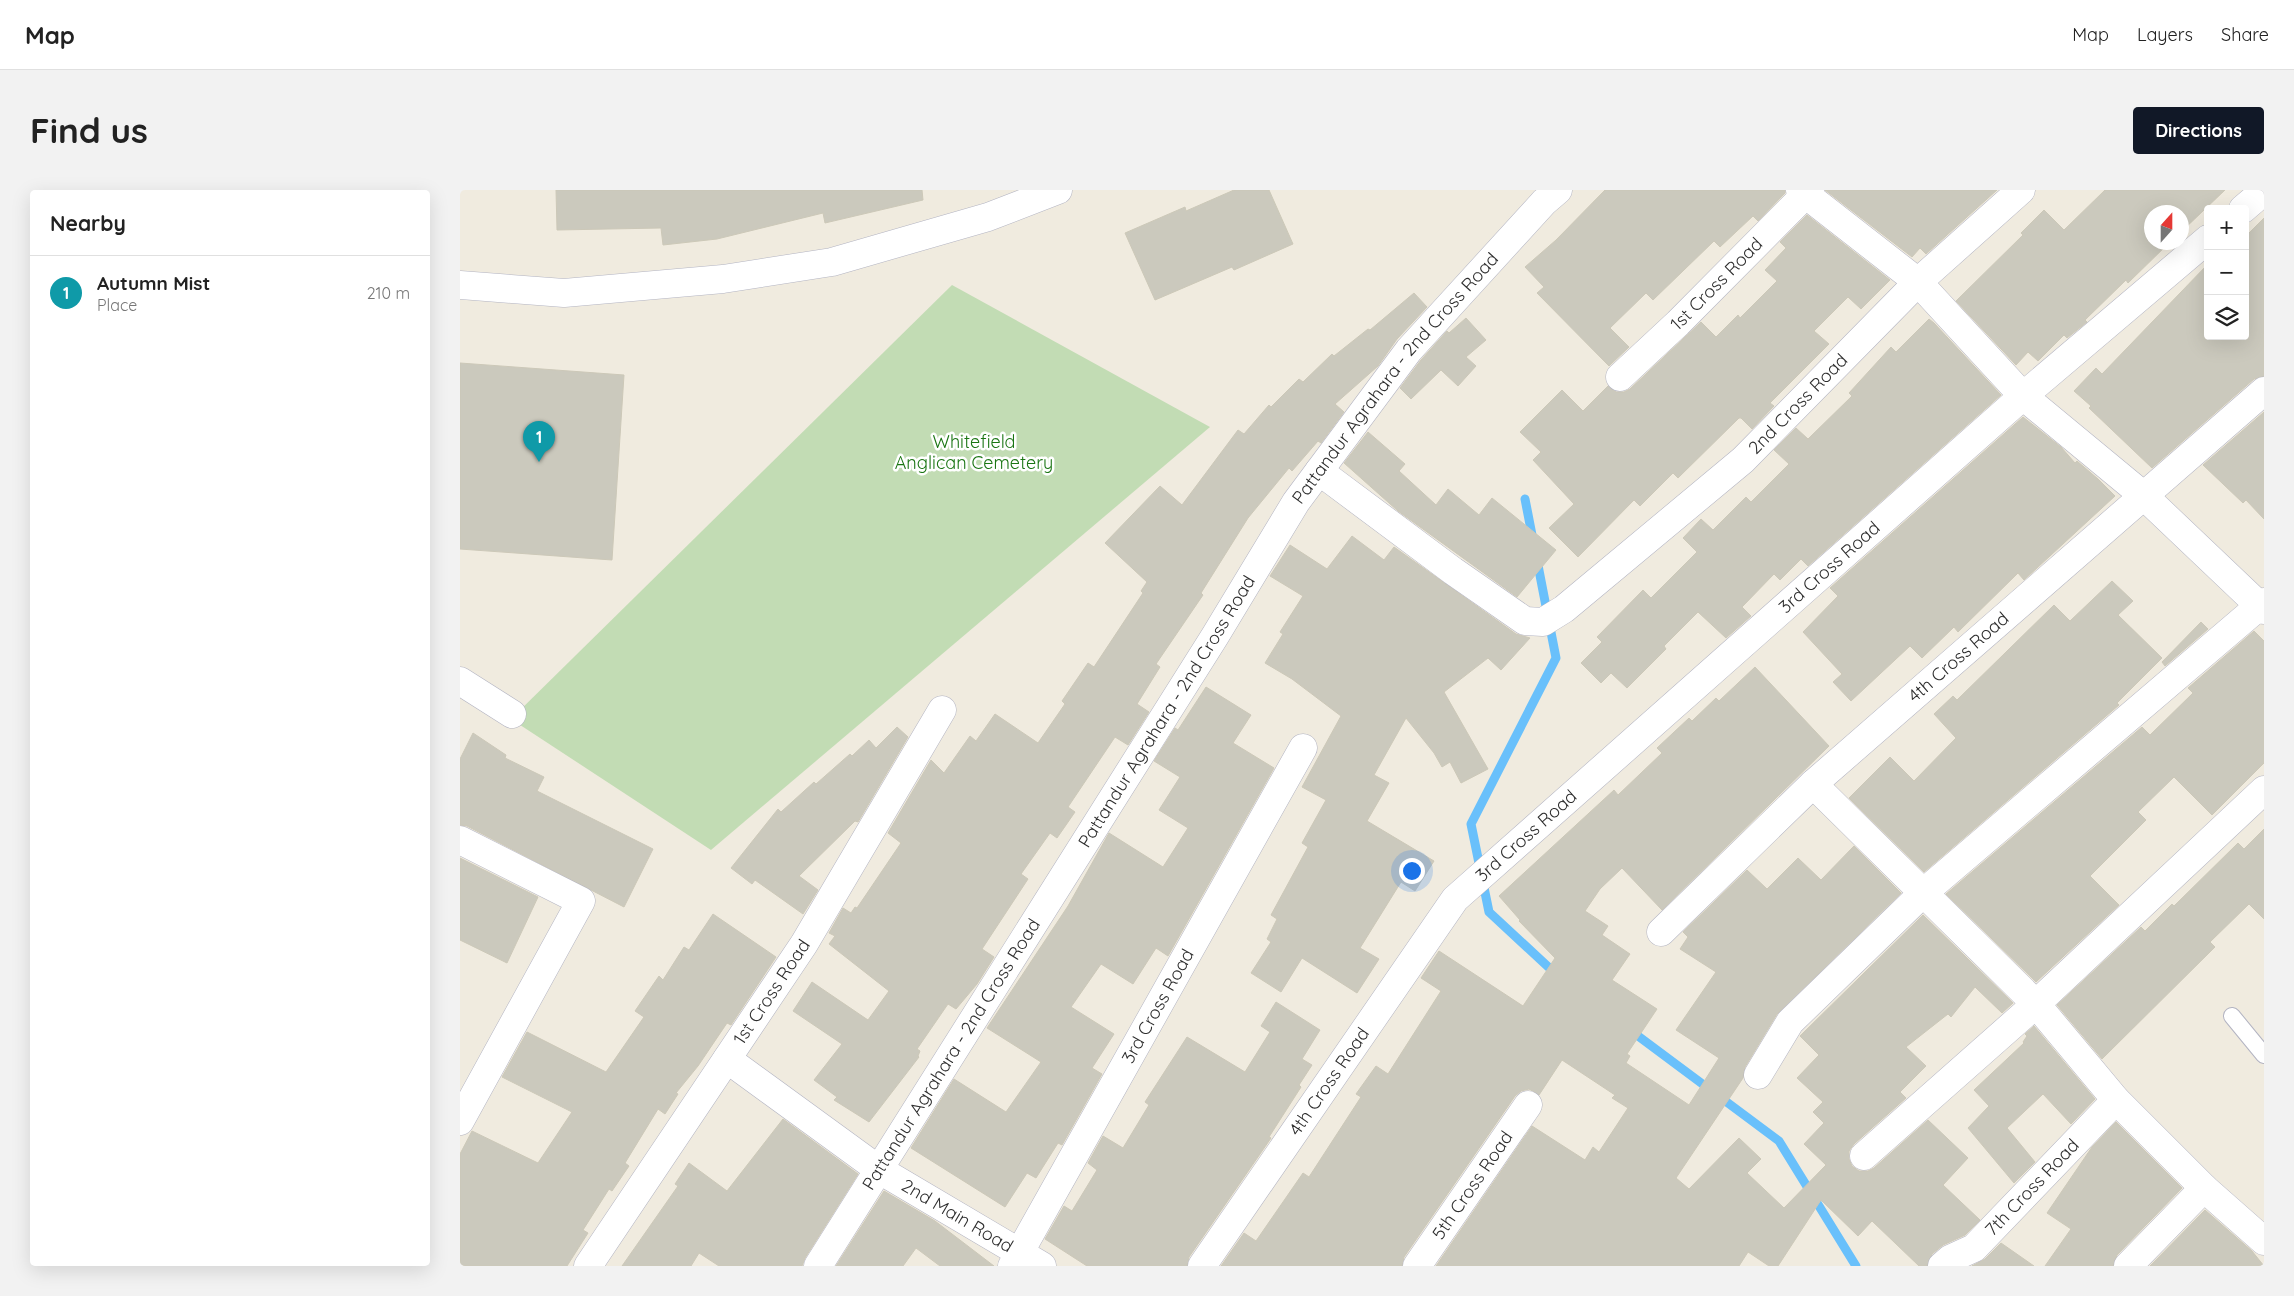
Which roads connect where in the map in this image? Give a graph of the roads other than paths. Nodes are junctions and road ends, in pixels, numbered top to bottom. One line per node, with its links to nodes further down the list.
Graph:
1 (1058, 190): 9 (street)
2 (1558, 190): 13 (street, Pattandur Agrahara - 2nd Cross Road)
3 (2021, 190): 8 (street, 2nd Cross Road)
4 (2264, 191): 6 (street)
5 (1805, 192): 8 (street); 10 (street, 1st Cross Road)
6 (2248, 205)
7 (2204, 242): 12 (street, 3rd Cross Road)
8 (1918, 282): 12 (street); 13 (street, 2nd Cross Road)
9 (460, 285)
10 (1620, 377)
11 (2264, 390): 14 (street, 4th Cross Road)
12 (2023, 396): 14 (street); 24 (street, 3rd Cross Road)
13 (1319, 471): 35 (street, Pattandur Agrahara - 2nd Cross Road)
14 (2144, 496): 15 (street); 20 (street, 4th Cross Road)
15 (2263, 606): 23 (street)
16 (463, 692): 18 (street)
17 (942, 710): 29 (street, 1st Cross Road)
18 (512, 714)
19 (1304, 748): 38 (street, 3rd Cross Road)
20 (1813, 784): 23 (street); 25 (street, 4th Cross Road)
21 (2264, 790): 26 (street)
22 (460, 840): 33 (street)
23 (1923, 893): 26 (street); 30 (street)
24 (1455, 899): 41 (street, 4th Cross Road)
25 (1661, 932)
26 (2036, 1004): 31 (street); 34 (street)
27 (2232, 1016): 28 (lane)
28 (2264, 1054)
29 (727, 1059): 35 (street, 2nd Main Road); 39 (street, 1st Cross Road)
30 (1758, 1075)
31 (2116, 1100): 36 (street); 43 (street, 7th Cross Road)
32 (1528, 1105): 42 (street, 5th Cross Road)
33 (460, 1121)
34 (1864, 1156)
35 (878, 1169): 38 (street, 2nd Main Road); 40 (street, Pattandur Agrahara - 2nd Cross Road)
36 (2204, 1188): 37 (street); 44 (street)
37 (2264, 1240)
38 (1025, 1261)
39 (588, 1266)
40 (818, 1266)
41 (1202, 1266)
42 (1417, 1266)
43 (1942, 1266)
44 (2128, 1266)

